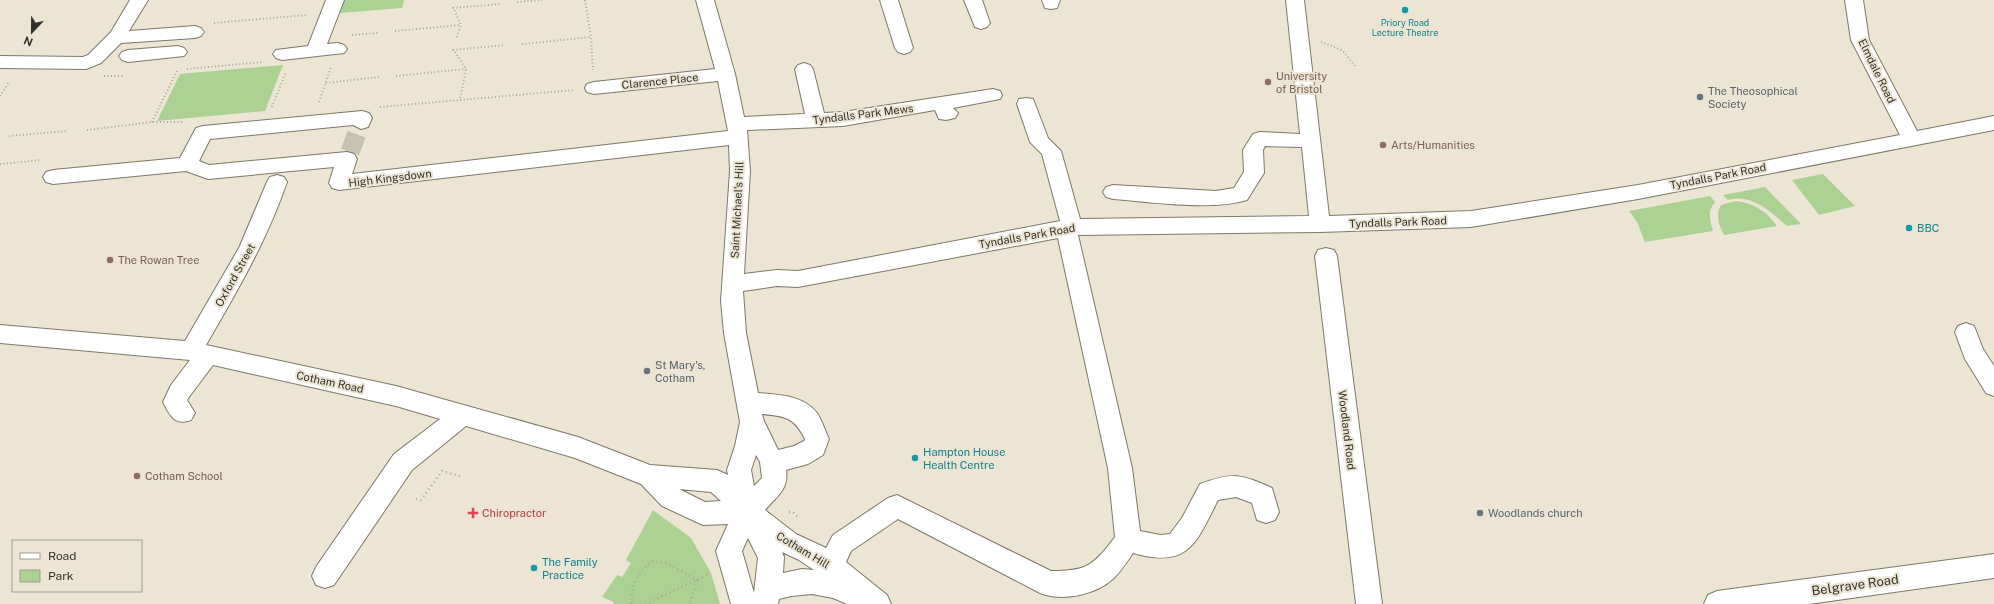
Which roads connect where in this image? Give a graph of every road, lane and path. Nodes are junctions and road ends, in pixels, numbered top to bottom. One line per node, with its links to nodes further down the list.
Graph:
1 (140, 0): 17 (street)
2 (542, 0): 9 (path)
3 (585, 0): 18 (path)
4 (705, 0): 38 (street, Saint Michael's Hill)
5 (889, 0): 22 (street)
6 (973, 0): 12 (street)
7 (1295, 0): 24 (street)
8 (1854, 0): 59 (street, Elmdale Road)
9 (517, 2)
10 (500, 4): 13 (path)
11 (332, 6): 15 (path); 25 (street)
12 (981, 23)
13 (461, 25): 14 (path); 19 (path)
14 (395, 31)
15 (195, 32): 16 (street); 36 (path)
16 (158, 35): 17 (street); 27 (street)
17 (114, 38): 30 (street)
18 (591, 38): 20 (path); 43 (path)
19 (456, 39)
20 (522, 44)
21 (505, 45): 34 (path)
22 (904, 48)
23 (338, 49): 25 (street); 42 (path)
24 (1303, 49): 33 (path); 60 (street)
25 (315, 51): 29 (street)
26 (178, 52): 27 (street)
27 (148, 55): 28 (street)
28 (128, 56)
29 (285, 60): 49 (path)
30 (95, 61): 31 (street); 39 (path)
31 (0, 62)
32 (264, 62): 36 (path)
33 (1356, 67)
34 (466, 69): 40 (path); 45 (path)
35 (804, 69): 50 (street)
36 (178, 70): 37 (path); 51 (path)
37 (170, 71)
38 (726, 74): 43 (street, Clarence Place); 57 (street, Saint Michael's Hill)
39 (126, 75)
40 (396, 76)
41 (379, 77): 42 (path)
42 (326, 82): 47 (path)
43 (594, 88): 45 (path)
44 (993, 95): 50 (street, Tyndalls Park Mews)
45 (460, 100): 48 (path)
46 (1026, 104): 67 (street)
47 (318, 105)
48 (376, 107)
49 (271, 109)
50 (816, 120): 57 (street, Tyndalls Park Mews)
51 (152, 122): 52 (path); 55 (path)
52 (187, 122)
53 (361, 122): 61 (street)
54 (1994, 123): 59 (street, Tyndalls Park Road)
55 (87, 130)
56 (67, 131): 58 (path)
57 (737, 131): 61 (street, High Kingsdown); 70 (street, Saint Michael's Hill)
58 (9, 136)
59 (1911, 138): 66 (street, Tyndalls Park Road)
60 (1310, 141): 65 (street); 66 (street)
61 (188, 164): 62 (street, High Kingsdown)
62 (53, 177)
63 (281, 191): 73 (street, Oxford Street)
64 (1113, 192): 65 (street)
65 (1155, 193): 68 (street)
66 (1320, 224): 68 (street, Tyndalls Park Road)
67 (1069, 227): 68 (street, Tyndalls Park Road); 70 (street, Tyndalls Park Road); 84 (street)
68 (1170, 233)
69 (1326, 256): 96 (street, Woodland Road)
70 (732, 292): 75 (street, Saint Michael's Hill)
71 (1966, 332): 74 (street)
72 (0, 334): 73 (street, Cotham Road)
73 (199, 353): 76 (street, Oxford Street); 77 (street, Cotham Road)
74 (1994, 386)
75 (750, 412): 78 (street, Saint Michael's Hill); 78 (street); 82 (street, Saint Michael's Hill)
76 (182, 413)
77 (462, 415): 79 (street, Cotham Road); 88 (street)
78 (772, 462): 82 (street, Saint Michael's Hill)
79 (650, 476): 82 (street, Cotham Road); 82 (street, Cotham Road)
80 (463, 477): 81 (path)
81 (416, 499)
82 (747, 511): 85 (street); 86 (street, Cotham Hill); 90 (street)
83 (1266, 512): 84 (street)
84 (1128, 540): 86 (street)
85 (732, 562): 89 (path); 94 (street)
86 (830, 565): 95 (street, Cotham Hill)
87 (1994, 566): 97 (street, Belgrave Road)
88 (325, 576)
89 (697, 580): 91 (path); 92 (path); 93 (path)
90 (767, 598): 95 (street)
91 (631, 604)
92 (645, 604)
93 (690, 604)
94 (744, 604)
95 (876, 604)
96 (1369, 604)
97 (1716, 604)

